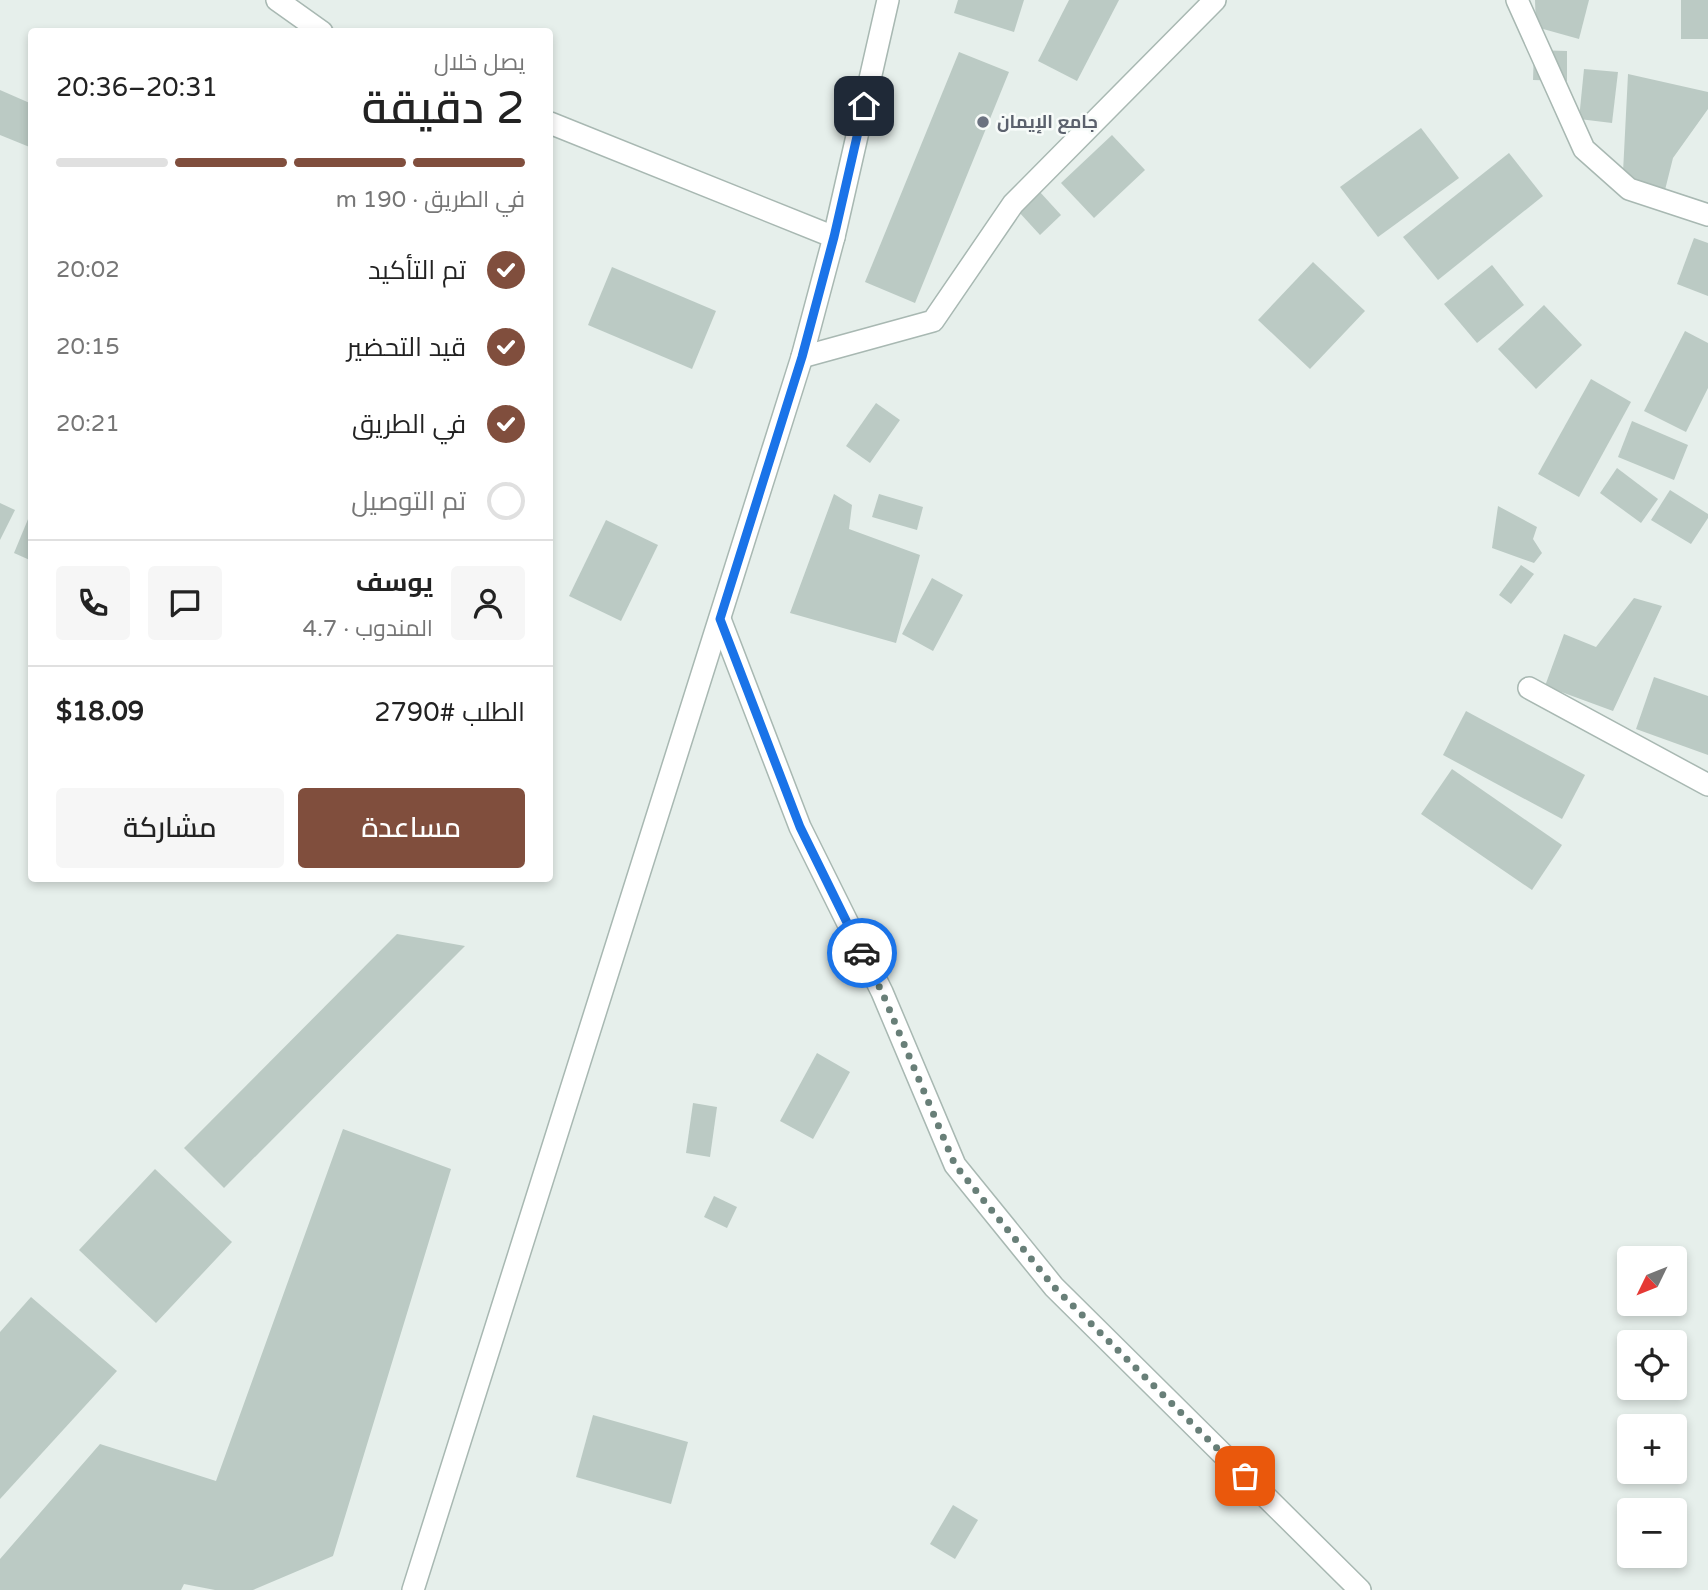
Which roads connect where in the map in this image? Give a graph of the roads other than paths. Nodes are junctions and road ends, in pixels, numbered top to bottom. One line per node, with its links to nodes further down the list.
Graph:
1 (277, 0): 5 (street)
2 (888, 0): 8 (street)
3 (1214, 0): 9 (street)
4 (1517, 0): 7 (street)
5 (316, 28)
6 (553, 124): 8 (street)
7 (1708, 215)
8 (834, 237): 9 (street)
9 (802, 357): 10 (street)
10 (720, 619): 13 (street); 14 (street)
11 (1529, 688): 12 (street)
12 (1708, 785)
13 (413, 1590)
14 (1360, 1590)

